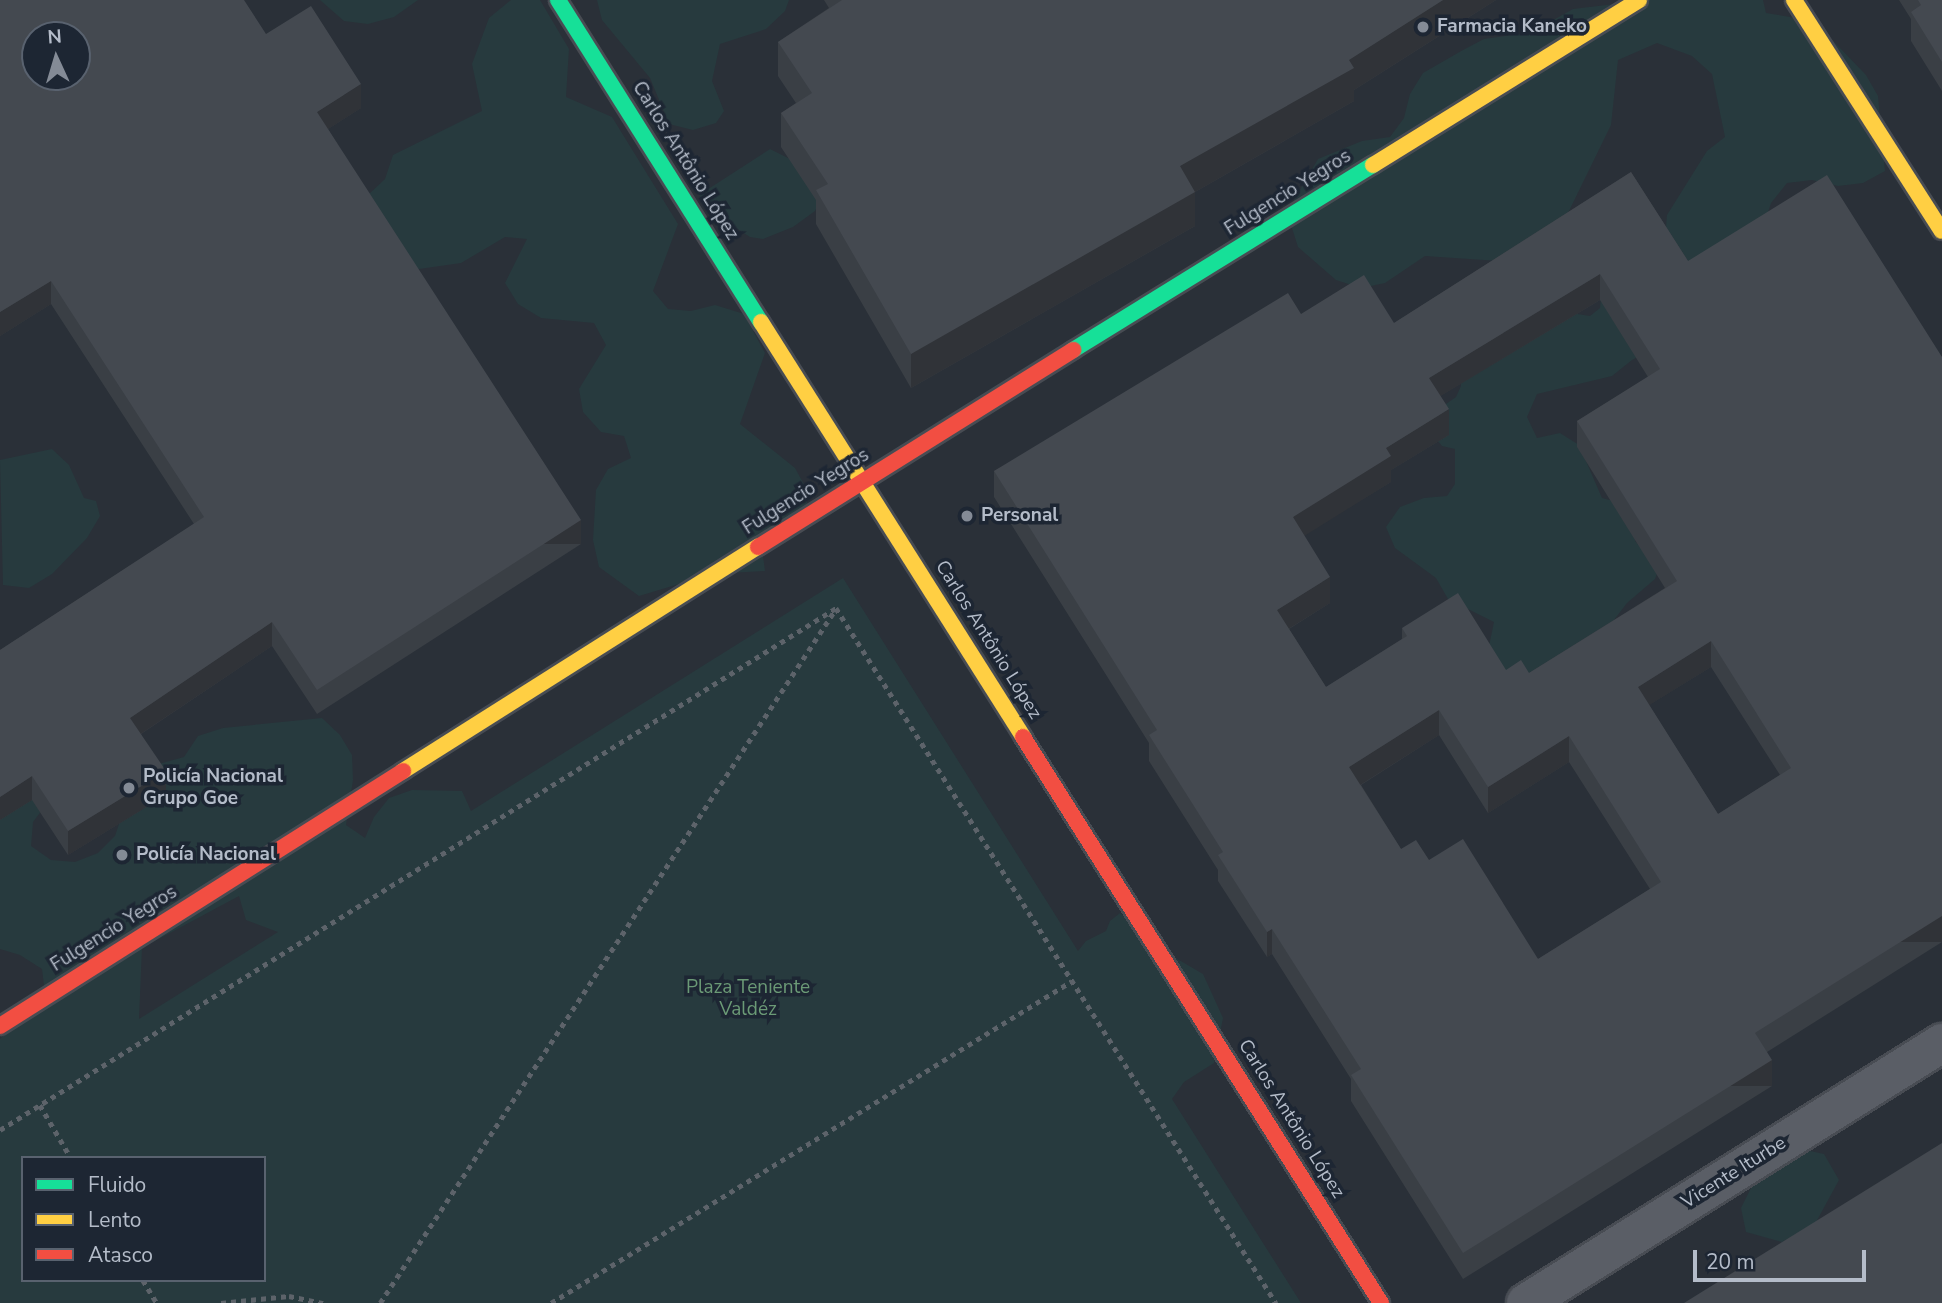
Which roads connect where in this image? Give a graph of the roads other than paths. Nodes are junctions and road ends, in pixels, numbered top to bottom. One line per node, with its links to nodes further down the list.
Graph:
1 (558, 0): 5 (street, Carlos Antônio López)
2 (1639, 0): 5 (street, Fulgencio Yegros)
3 (1794, 0): 4 (street)
4 (1942, 231)
5 (863, 480): 6 (street, Fulgencio Yegros); 8 (street, Carlos Antônio López)
6 (0, 1026)
7 (1942, 1043): 9 (street, Vicente Iturbe)
8 (1381, 1303)
9 (1526, 1303)

